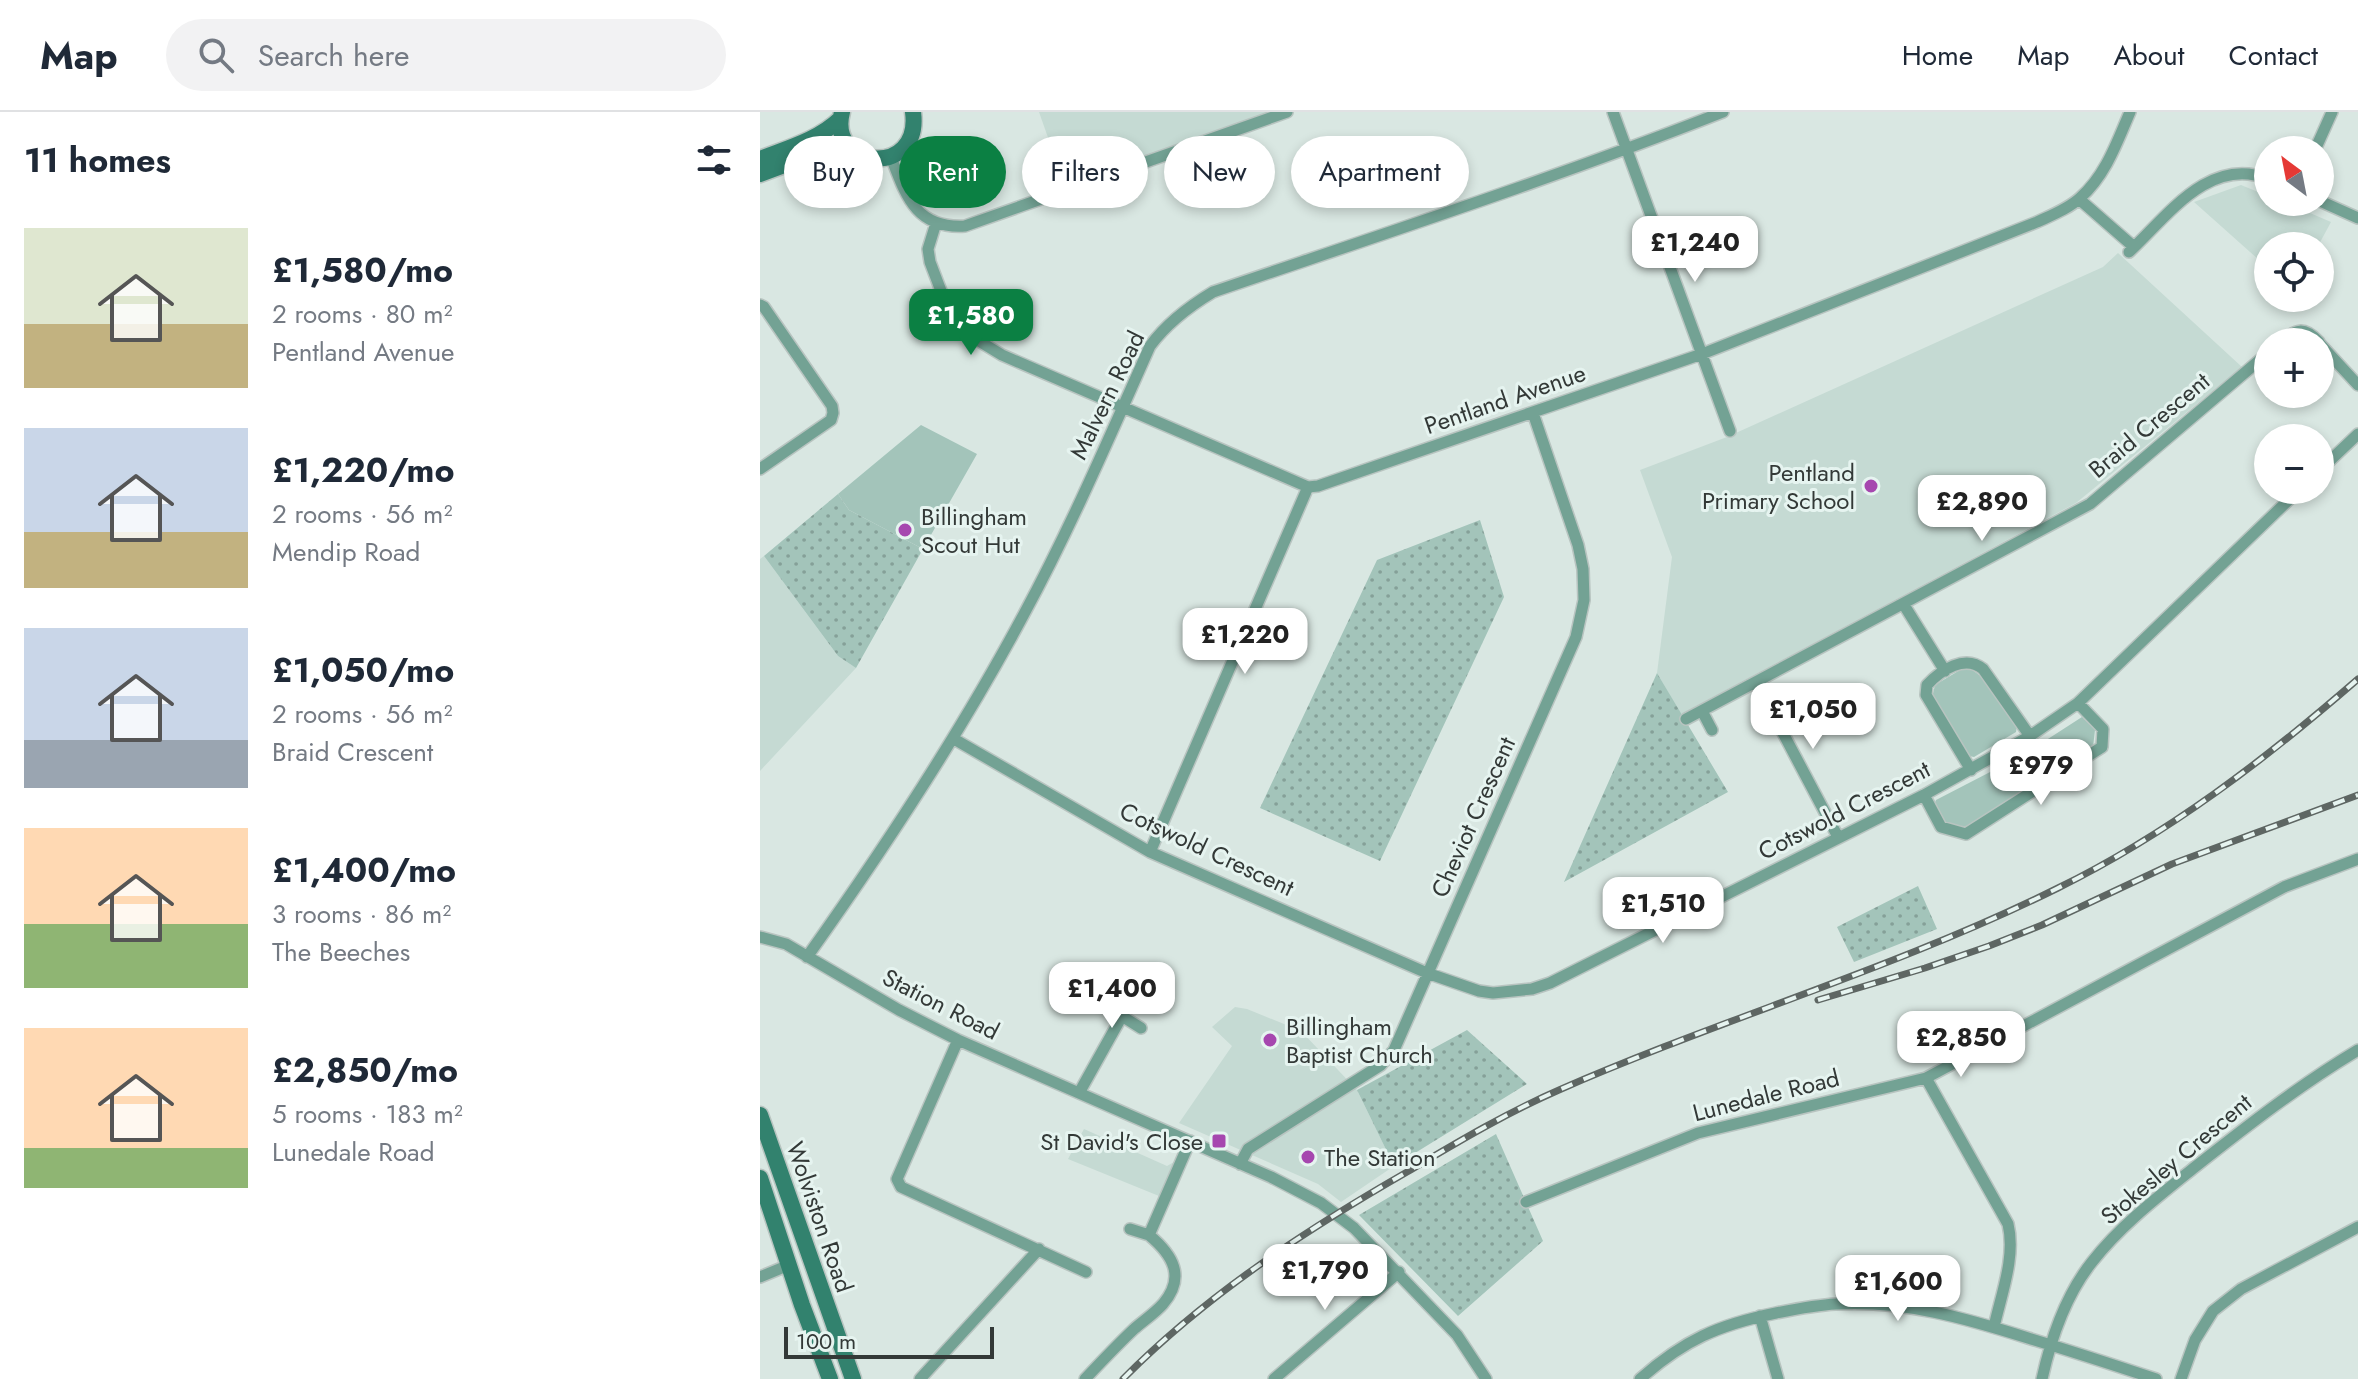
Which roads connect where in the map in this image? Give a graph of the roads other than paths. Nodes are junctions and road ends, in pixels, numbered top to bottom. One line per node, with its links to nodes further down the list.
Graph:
1 (913, 112): 12 (street)
2 (1287, 112): 8 (street)
3 (1613, 112): 11 (street)
4 (1723, 112): 11 (street, Malvern Road)
5 (2130, 112): 18 (street, Pentland Avenue)
6 (2332, 112): 10 (street)
7 (841, 116): 9 (street); 14 (street)
8 (1256, 117): 21 (street)
9 (843, 136)
10 (2321, 136)
11 (1626, 150): 23 (street); 27 (street, Malvern Road)
12 (891, 157): 13 (street); 21 (street)
13 (883, 158)
14 (760, 159)
15 (784, 165): 16 (street)
16 (760, 174)
17 (2254, 175): 18 (street)
18 (2079, 199): 23 (street, Pentland Avenue)
19 (2334, 207): 20 (street)
20 (2358, 218)
21 (936, 223): 27 (street)
22 (760, 305): 32 (street)
23 (1702, 354): 28 (street, Pentland Avenue); 29 (street)
24 (2334, 359): 26 (street)
25 (2254, 365): 35 (street, Braid Crescent)
26 (2358, 385)
27 (1123, 408): 33 (street); 43 (street, Malvern Road)
28 (1533, 413): 33 (street, Pentland Avenue); 51 (street, Cheviot Crescent)
29 (1730, 431)
30 (2358, 434): 31 (street)
31 (2334, 457)
32 (760, 469)
33 (1308, 487): 47 (street)
34 (2284, 504): 38 (street, Cotswold Crescent)
35 (1904, 605): 36 (street); 37 (street, Braid Crescent)
36 (1945, 671): 42 (street); 44 (street)
37 (1756, 682): 39 (street, Braid Crescent); 46 (street)
38 (2078, 703): 42 (street, Cotswold Crescent); 45 (street)
39 (1702, 711): 40 (street, Braid Crescent); 41 (street)
40 (1686, 719)
41 (1712, 730)
42 (2030, 736): 44 (street, Cotswold Crescent)
43 (954, 739): 47 (street, Cotswold Crescent); 50 (street, Malvern Road)
44 (1971, 770): 45 (street, Cotswold Crescent)
45 (1924, 795): 46 (street, Cotswold Crescent)
46 (1838, 837): 51 (street, Cotswold Crescent)
47 (1150, 852): 51 (street, Cotswold Crescent)
48 (2358, 859): 57 (street, Lunedale Road)
49 (760, 937): 50 (street, Station Road)
50 (807, 957): 55 (street, Station Road)
51 (1427, 973): 61 (street, Cheviot Crescent)
52 (1101, 1003): 53 (street)
53 (1122, 1016): 54 (street); 58 (street)
54 (1141, 1028)
55 (958, 1040): 58 (street, Station Road); 67 (street)
56 (2358, 1050): 74 (street, Stokesley Crescent)
57 (1926, 1078): 63 (street, Lunedale Road); 73 (street)
58 (1079, 1093): 60 (street, Station Road)
59 (760, 1115): 77 (street, Wolviston Road)
60 (1190, 1141): 61 (street, Station Road); 66 (street)
61 (1240, 1164): 70 (street, Station Road)
62 (760, 1178): 68 (street, Wolviston Road)
63 (1526, 1202)
64 (2358, 1227): 85 (street)
65 (1130, 1229): 66 (street)
66 (1149, 1235): 79 (street)
67 (1039, 1249): 69 (street); 78 (street)
68 (789, 1265): 71 (street); 76 (street, Wolviston Road)
69 (1086, 1272)
70 (1399, 1272): 75 (street, Station Road); 80 (street)
71 (760, 1277)
72 (1760, 1316): 73 (street); 81 (street); 82 (street)
73 (1994, 1327): 74 (street)
74 (2051, 1345): 83 (street, Stokesley Crescent); 84 (street)
75 (1482, 1378)
76 (830, 1379)
77 (853, 1379)
78 (920, 1379)
79 (1085, 1379)
80 (1274, 1379)
81 (1640, 1379)
82 (1778, 1379)
83 (2042, 1379)
84 (2156, 1379)
85 (2181, 1379)

